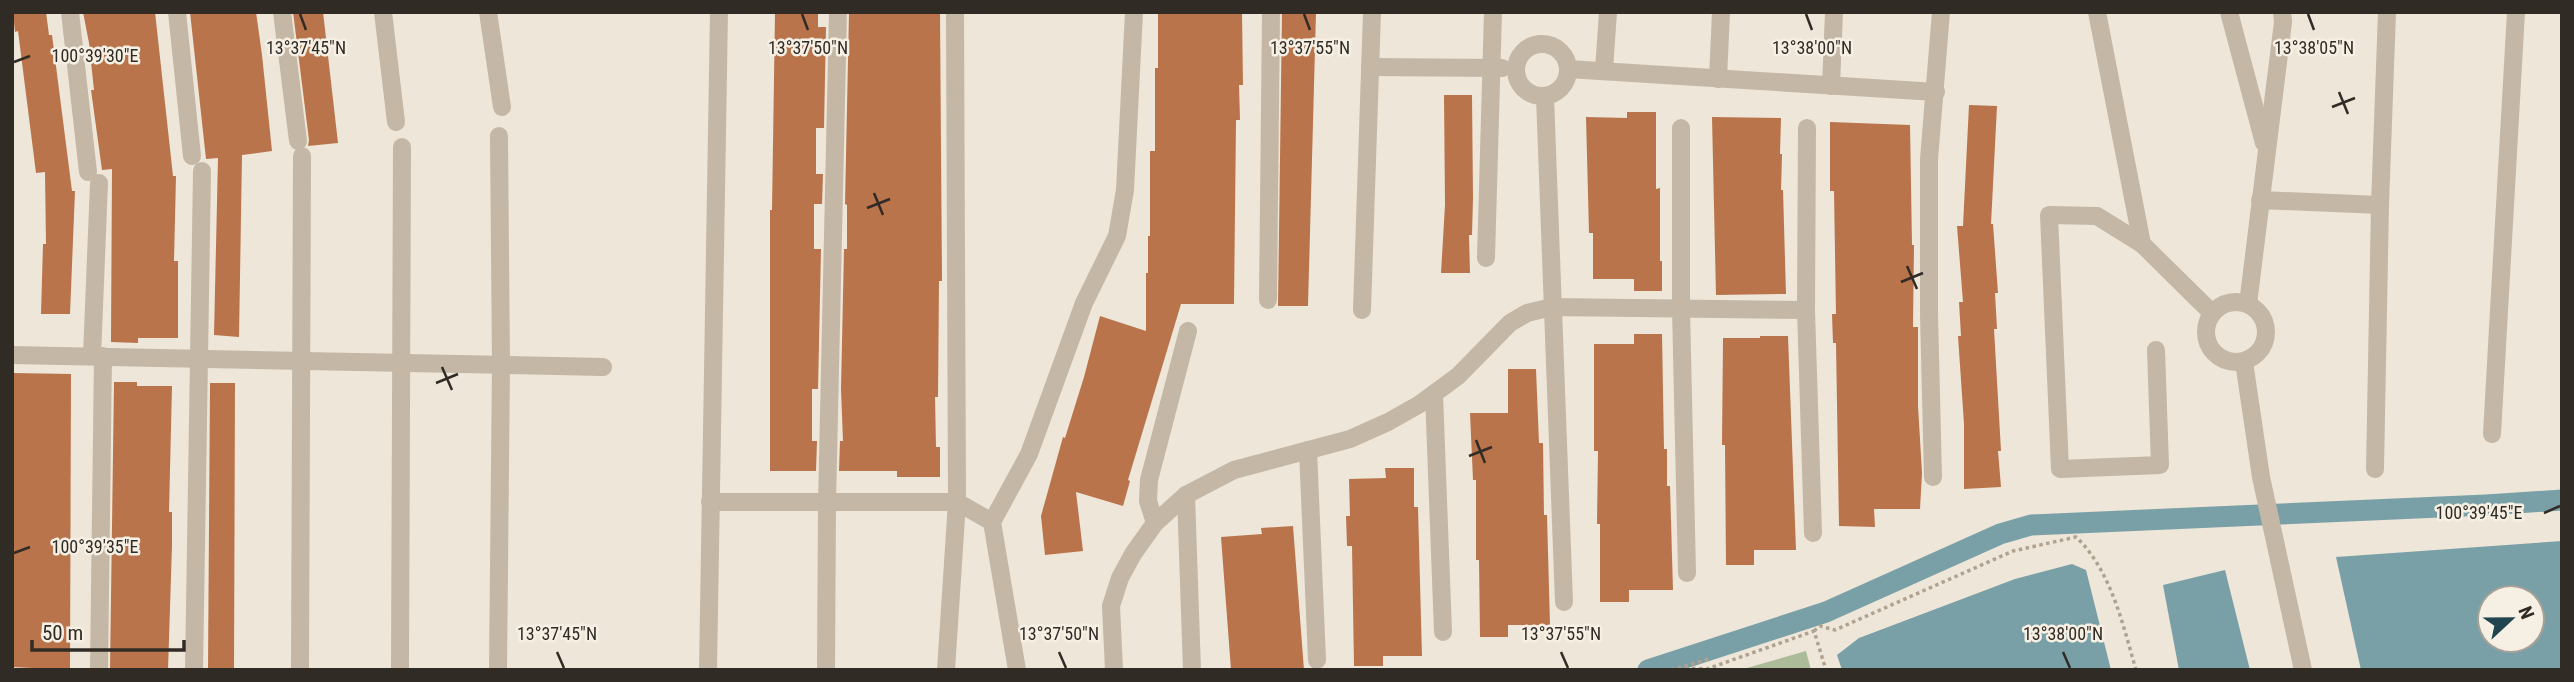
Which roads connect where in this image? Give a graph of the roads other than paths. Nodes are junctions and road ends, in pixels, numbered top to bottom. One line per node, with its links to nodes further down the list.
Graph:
1 (70, 12): 52 (street)
2 (177, 12): 53 (street)
3 (282, 12): 54 (street)
4 (383, 12): 32 (street)
5 (488, 12): 31 (street)
6 (719, 12): 65 (street)
7 (838, 12): 67 (street)
8 (955, 12): 66 (street)
9 (1134, 12): 68 (street)
10 (1271, 12): 42 (street)
11 (1371, 12): 22 (street)
12 (1493, 12): 23 (street)
13 (1608, 12): 26 (street)
14 (1721, 12): 27 (street)
15 (1834, 12): 28 (street)
16 (1941, 12): 29 (street)
17 (2097, 12): 40 (street)
18 (2229, 12): 37 (street)
19 (2282, 12): 37 (street)
20 (2387, 12): 39 (street)
21 (2516, 12): 60 (street)
22 (1370, 66): 23 (street); 46 (street)
23 (1492, 68): 24 (street); 41 (street)
24 (1515, 69): 25 (street); 30 (street)
25 (1569, 69): 26 (street); 30 (street)
26 (1604, 70): 27 (street)
27 (1718, 79): 28 (street)
28 (1831, 86): 29 (street)
29 (1936, 92): 63 (street)
30 (1545, 97): 44 (street)
31 (502, 107)
32 (396, 122)
33 (1681, 128): 45 (street)
34 (1807, 128): 47 (street)
35 (499, 136): 57 (street)
36 (402, 147): 56 (street)
37 (2266, 153): 38 (street)
38 (2260, 200): 39 (street); 43 (street)
39 (2380, 205): 62 (street)
40 (2142, 244): 48 (street); 50 (street)
41 (1486, 258)
42 (1268, 300)
43 (2248, 304): 48 (street); 55 (street)
44 (1552, 307): 45 (street); 59 (street); 72 (street)
45 (1681, 309): 47 (street); 71 (street)
46 (1362, 310)
47 (1806, 310): 70 (street)
48 (2212, 313): 55 (street)
49 (1188, 331): 69 (street)
50 (2156, 350)
51 (12, 355): 52 (street)
52 (97, 356): 53 (street); 75 (street)
53 (198, 358): 54 (street); 76 (street)
54 (301, 360): 56 (street); 77 (street)
55 (2244, 362): 86 (street)
56 (402, 363): 57 (street); 78 (street)
57 (500, 365): 58 (street); 79 (street)
58 (603, 368)
59 (1434, 394): 61 (street); 73 (street)
60 (2492, 434)
61 (1308, 450): 64 (street); 74 (street)
62 (2375, 469)
63 (1933, 477)
64 (1186, 495): 69 (street); 85 (street)
65 (710, 502): 67 (street); 80 (street)
66 (957, 502): 67 (street); 68 (street); 82 (street)
67 (827, 503): 81 (street)
68 (992, 522): 83 (street)
69 (1155, 523): 84 (street)
70 (1813, 533)
71 (1687, 573)
72 (1564, 602)
73 (1443, 632)
74 (1317, 660)
75 (99, 670)
76 (194, 670)
77 (300, 670)
78 (400, 670)
79 (498, 670)
80 (708, 670)
81 (826, 670)
82 (946, 670)
83 (1017, 670)
84 (1114, 670)
85 (1192, 670)
86 (2303, 670)

